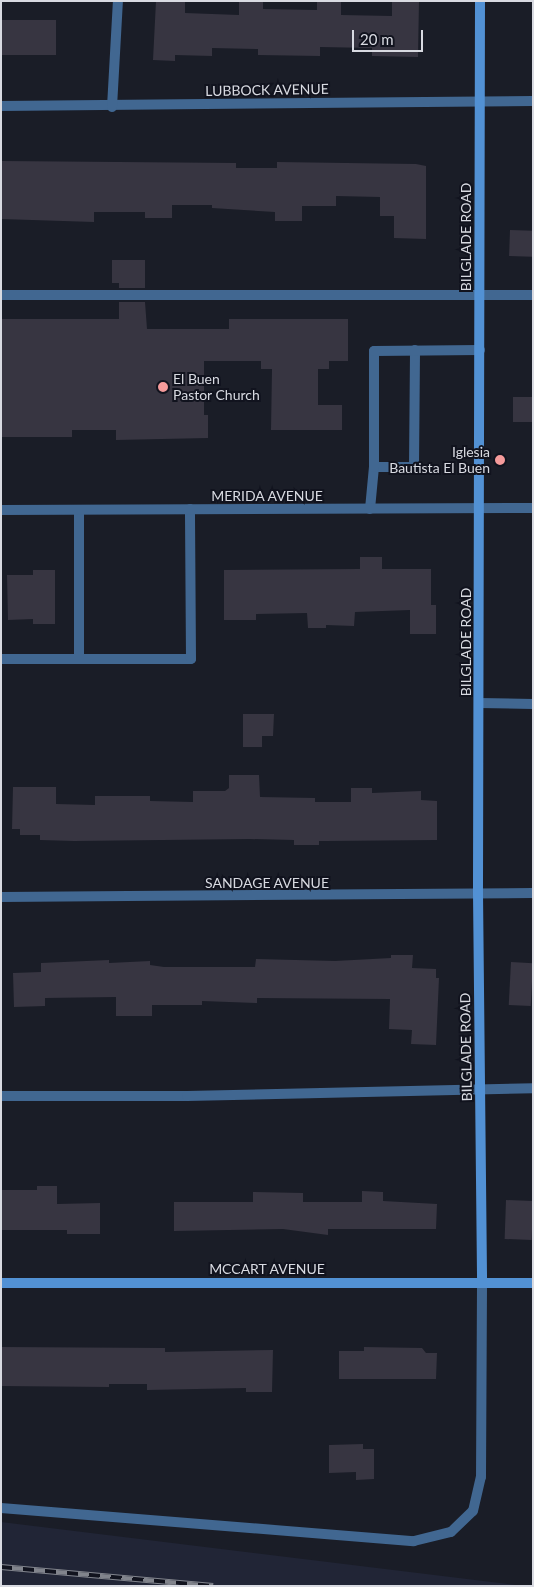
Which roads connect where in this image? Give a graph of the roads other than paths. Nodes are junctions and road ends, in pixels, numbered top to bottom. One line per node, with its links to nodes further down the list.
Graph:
1 (118, 1): 6 (street)
2 (480, 1): 3 (street, BILGLADE ROAD)
3 (480, 99): 4 (street, LUBBOCK AVENUE); 6 (street, LUBBOCK AVENUE); 7 (street, BILGLADE ROAD)
4 (533, 101)
5 (1, 106): 6 (street, LUBBOCK AVENUE)
6 (112, 107)
7 (480, 292): 8 (street); 9 (street); 11 (street, BILGLADE ROAD)
8 (1, 295)
9 (533, 295)
10 (415, 350): 11 (street); 12 (street); 12 (street)
11 (480, 350): 13 (street, BILGLADE ROAD)
12 (374, 467): 16 (street)
13 (480, 508): 14 (street, MERIDA AVENUE); 16 (street, MERIDA AVENUE); 21 (street, BILGLADE ROAD)
14 (533, 508)
15 (190, 509): 16 (street, MERIDA AVENUE); 18 (street, MERIDA AVENUE); 20 (street)
16 (370, 509)
17 (1, 510): 18 (street, MERIDA AVENUE)
18 (78, 510): 20 (street)
19 (1, 659): 20 (street)
20 (79, 659)
21 (479, 703): 22 (street); 23 (street, BILGLADE ROAD)
22 (533, 704)
23 (478, 893): 24 (street, SANDAGE AVENUE); 25 (street, SANDAGE AVENUE); 26 (street, BILGLADE ROAD)
24 (533, 893)
25 (1, 897)
26 (480, 1088): 27 (street); 28 (street); 30 (street, BILGLADE ROAD)
27 (533, 1088)
28 (1, 1096)
29 (1, 1283): 30 (street, MCCART AVENUE)
30 (482, 1283): 31 (street, MCCART AVENUE); 32 (street)
31 (533, 1283)
32 (1, 1508)

